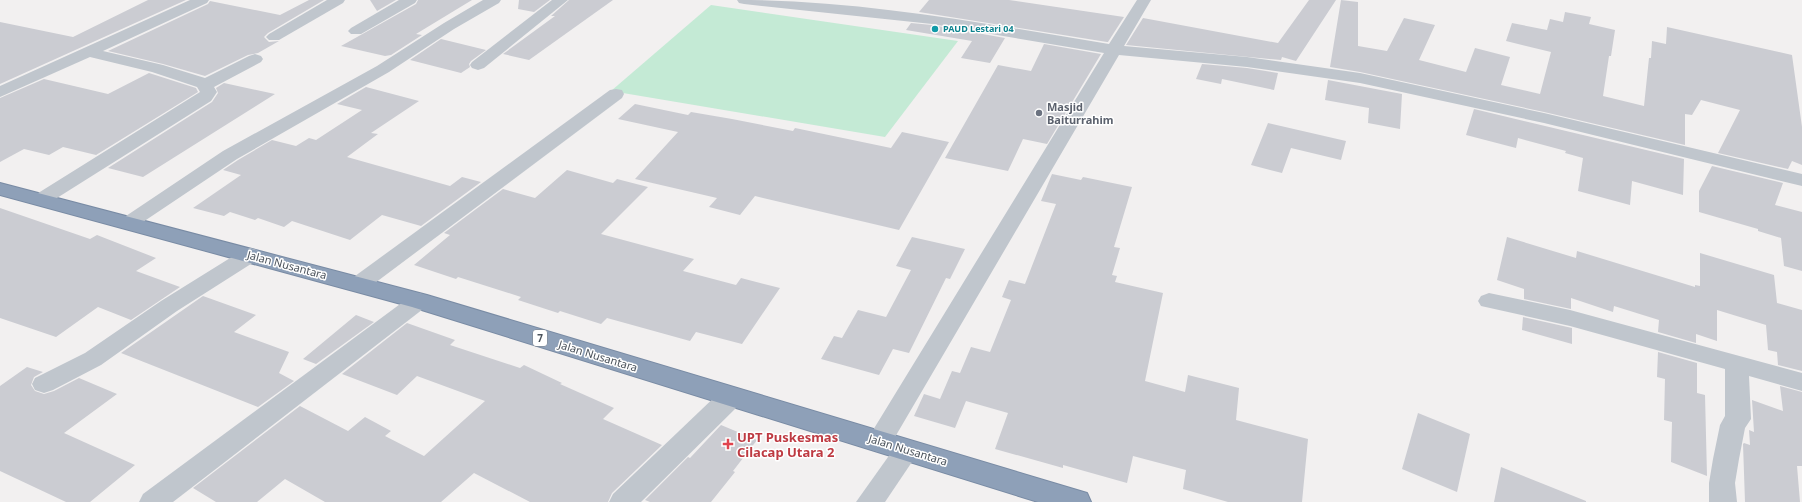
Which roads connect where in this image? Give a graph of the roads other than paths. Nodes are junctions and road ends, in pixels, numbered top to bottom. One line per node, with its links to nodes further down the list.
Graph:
1 (202, 0): 11 (street)
2 (338, 0): 9 (street)
3 (410, 0): 8 (street)
4 (494, 0): 20 (street)
5 (561, 0): 13 (street)
6 (744, 0): 10 (street)
7 (1144, 0): 10 (street)
8 (356, 31)
9 (274, 37)
10 (1114, 50): 17 (street); 29 (street)
11 (88, 52): 14 (street); 15 (street)
12 (255, 60): 14 (street)
13 (478, 66)
14 (206, 84): 19 (street)
15 (0, 92)
16 (616, 94): 22 (street)
17 (1802, 180)
18 (0, 189): 19 (highway, Jalan Nusantara / 7)
19 (42, 199): 20 (highway, Jalan Nusantara / 7)
20 (130, 222): 21 (highway, Jalan Nusantara / 7)
21 (250, 255): 22 (highway, Jalan Nusantara / 7); 27 (street)
22 (359, 284): 23 (highway, Jalan Nusantara / 7)
23 (419, 301): 28 (highway, Jalan Nusantara / 7); 31 (street)
24 (1489, 301): 25 (street)
25 (1737, 364): 26 (street); 35 (street)
26 (1802, 382)
27 (44, 384)
28 (731, 396): 29 (highway, Jalan Nusantara / 7); 32 (street)
29 (879, 442): 30 (highway, Jalan Nusantara / 7)
30 (907, 450): 33 (street); 34 (highway, Jalan Nusantara / 7)
31 (152, 502)
32 (623, 502)
33 (870, 502)
34 (1077, 502)
35 (1723, 502)

